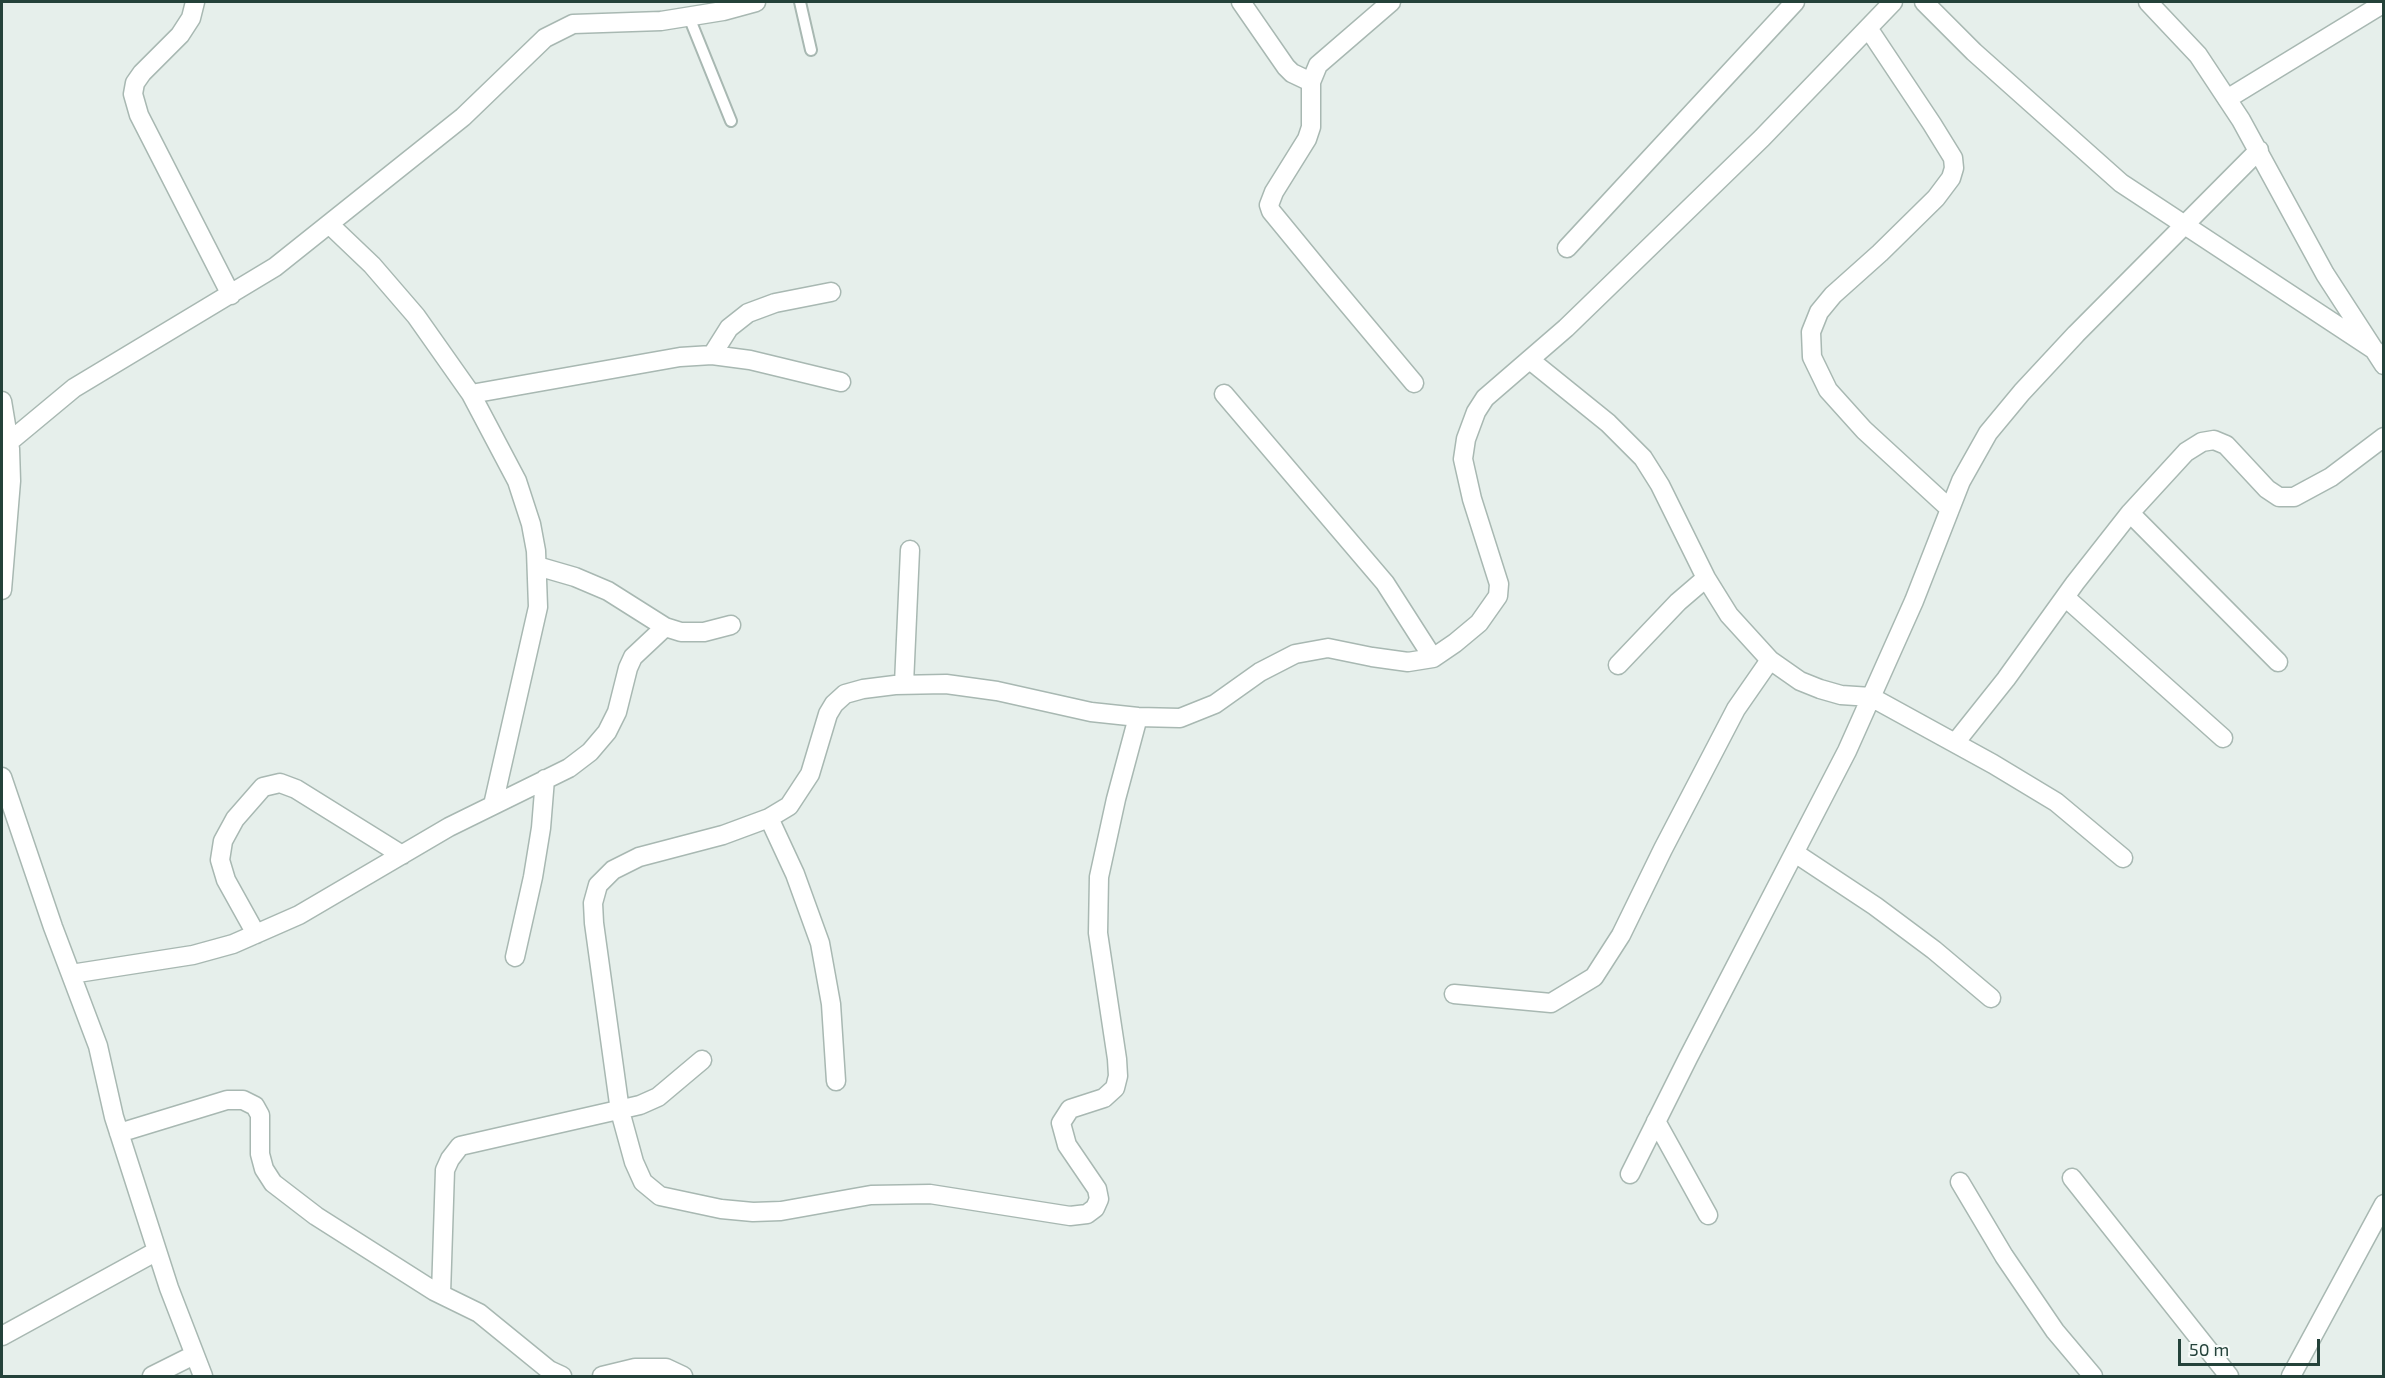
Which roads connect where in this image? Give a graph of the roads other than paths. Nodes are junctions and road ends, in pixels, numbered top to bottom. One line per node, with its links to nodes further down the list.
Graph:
1 (195, 2): 22 (street)
2 (756, 2): 11 (street)
3 (800, 2): 13 (lane)
4 (1241, 2): 14 (street)
5 (1391, 2): 14 (street)
6 (1795, 2): 20 (street)
7 (1893, 2): 12 (street)
8 (1924, 2): 19 (street)
9 (2148, 2): 15 (street)
10 (2384, 3): 15 (street)
11 (689, 17): 16 (lane); 18 (street)
12 (1868, 28): 25 (street); 33 (street)
13 (811, 50)
14 (1311, 82): 27 (street)
15 (2227, 99): 17 (street)
16 (731, 121)
17 (2259, 150): 19 (street); 24 (street)
18 (329, 224): 22 (street); 28 (street)
19 (2184, 224): 24 (street); 33 (street)
20 (1567, 248)
21 (831, 292): 23 (street)
22 (231, 295): 32 (street)
23 (712, 355): 26 (street); 28 (street)
24 (2380, 358)
25 (1530, 360): 37 (street); 42 (street)
26 (841, 382)
27 (1414, 383)
28 (471, 394): 36 (street)
29 (1224, 394): 42 (street)
30 (2, 401): 32 (street)
31 (2384, 437): 34 (street)
32 (9, 442): 38 (street)
33 (1950, 509): 47 (street)
34 (2130, 513): 39 (street); 44 (street)
35 (910, 550): 46 (street)
36 (537, 566): 41 (street); 53 (street)
37 (1706, 578): 43 (street); 45 (street)
38 (2, 590)
39 (2065, 597): 49 (street); 50 (street)
40 (731, 625): 41 (street)
41 (665, 627): 52 (street)
42 (1433, 658): 48 (street)
43 (1770, 660): 47 (street); 61 (street)
44 (2278, 662)
45 (1618, 665)
46 (904, 684): 48 (street); 54 (street)
47 (1871, 697): 50 (street); 55 (street)
48 (1138, 717): 65 (street)
49 (2223, 738)
50 (1955, 743): 57 (street)
51 (2, 777): 60 (street)
52 (545, 779): 53 (street); 59 (street)
53 (493, 805): 56 (street)
54 (769, 818): 64 (street); 65 (street)
55 (1794, 853): 62 (street); 66 (street)
56 (402, 855): 58 (street); 58 (street)
57 (2123, 858)
58 (256, 934): 60 (street)
59 (515, 957)
60 (71, 974): 67 (street)
61 (1454, 994)
62 (1991, 998)
63 (702, 1060): 65 (street)
64 (836, 1081)
65 (620, 1111): 74 (street)
66 (1656, 1121): 68 (street); 72 (street)
67 (119, 1133): 73 (street); 74 (street)
68 (1630, 1174)
69 (2072, 1178): 83 (street)
70 (1960, 1182): 82 (street)
71 (2384, 1204): 84 (street)
72 (1708, 1215)
73 (157, 1251): 75 (street); 76 (street)
74 (441, 1294): 79 (street)
75 (2, 1336)
76 (194, 1355): 77 (street); 78 (street)
77 (152, 1377)
78 (203, 1377)
79 (562, 1377)
80 (602, 1377): 81 (street)
81 (683, 1377)
82 (2093, 1377)
83 (2229, 1377)
84 (2291, 1377)

